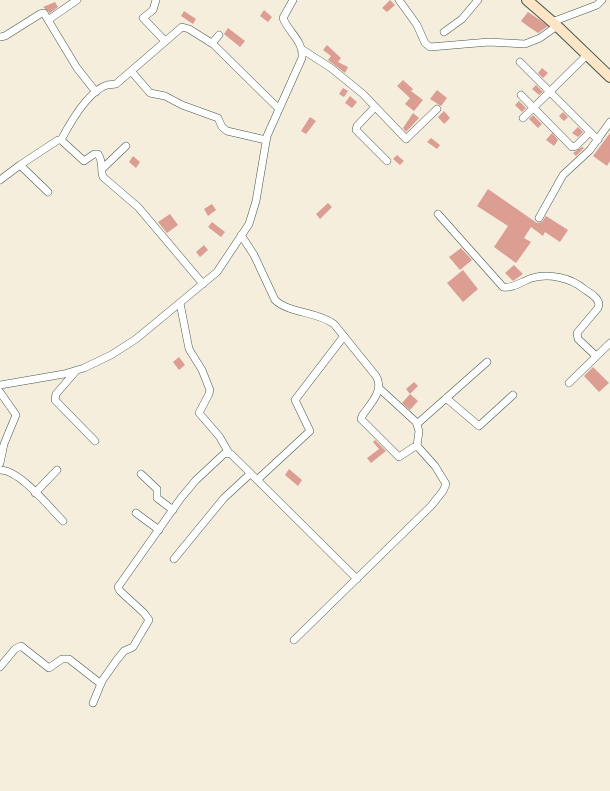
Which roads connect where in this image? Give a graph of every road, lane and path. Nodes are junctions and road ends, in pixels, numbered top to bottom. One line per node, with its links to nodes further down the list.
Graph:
1 (77, 0): 8 (street)
2 (156, 0): 13 (street)
3 (293, 0): 15 (street)
4 (398, 0): 9 (street)
5 (478, 0): 10 (street)
6 (526, 0): 9 (main road)
7 (602, 0): 9 (street)
8 (48, 20): 12 (street); 20 (street)
9 (555, 24): 16 (main road)
10 (444, 32)
11 (219, 35): 14 (street)
12 (0, 37)
13 (165, 41): 14 (street); 18 (street)
14 (213, 44): 26 (street)
15 (303, 50): 23 (street); 26 (street)
16 (587, 55): 19 (main road); 21 (street)
17 (520, 62): 21 (street)
18 (131, 71): 20 (street); 31 (street)
19 (610, 77)
20 (96, 92): 30 (street)
21 (549, 92): 24 (street); 29 (street)
22 (521, 95): 24 (street)
23 (375, 107): 25 (street); 34 (street)
24 (533, 108): 27 (street); 29 (street)
25 (437, 109)
26 (279, 110): 31 (street)
27 (523, 118)
28 (610, 122): 32 (street)
29 (590, 132): 32 (street)
30 (61, 140): 35 (street); 36 (street)
31 (266, 140): 41 (street)
32 (598, 140): 40 (street)
33 (126, 146): 36 (street)
34 (387, 161)
35 (20, 165): 37 (street); 38 (street)
36 (102, 169): 42 (street)
37 (0, 180)
38 (48, 192)
39 (438, 214): 46 (street)
40 (539, 218)
41 (241, 235): 42 (street); 44 (street)
42 (203, 284): 43 (street)
43 (180, 303): 48 (street); 58 (street)
44 (344, 336): 51 (street); 63 (street)
45 (610, 343): 46 (street)
46 (596, 356): 49 (street)
47 (487, 362): 54 (street)
48 (76, 371): 50 (street); 56 (street)
49 (569, 383)
50 (0, 385)
51 (380, 389): 55 (street); 57 (street)
52 (0, 392): 59 (street)
53 (512, 394): 54 (street)
54 (446, 398): 55 (street)
55 (417, 424): 57 (street)
56 (95, 440)
57 (417, 446): 70 (street)
58 (229, 453): 62 (street); 65 (street)
59 (2, 468): 64 (street)
60 (57, 470): 64 (street)
61 (141, 474): 65 (street)
62 (250, 474): 63 (street); 69 (street)
63 (257, 480): 70 (street)
64 (35, 493): 67 (street)
65 (173, 510): 68 (street)
66 (136, 513): 68 (street)
67 (63, 521)
68 (159, 530): 73 (street)
69 (174, 559)
70 (357, 579): 71 (street)
71 (294, 640)
72 (0, 667): 73 (street)
73 (101, 684): 74 (street)
74 (93, 703)

